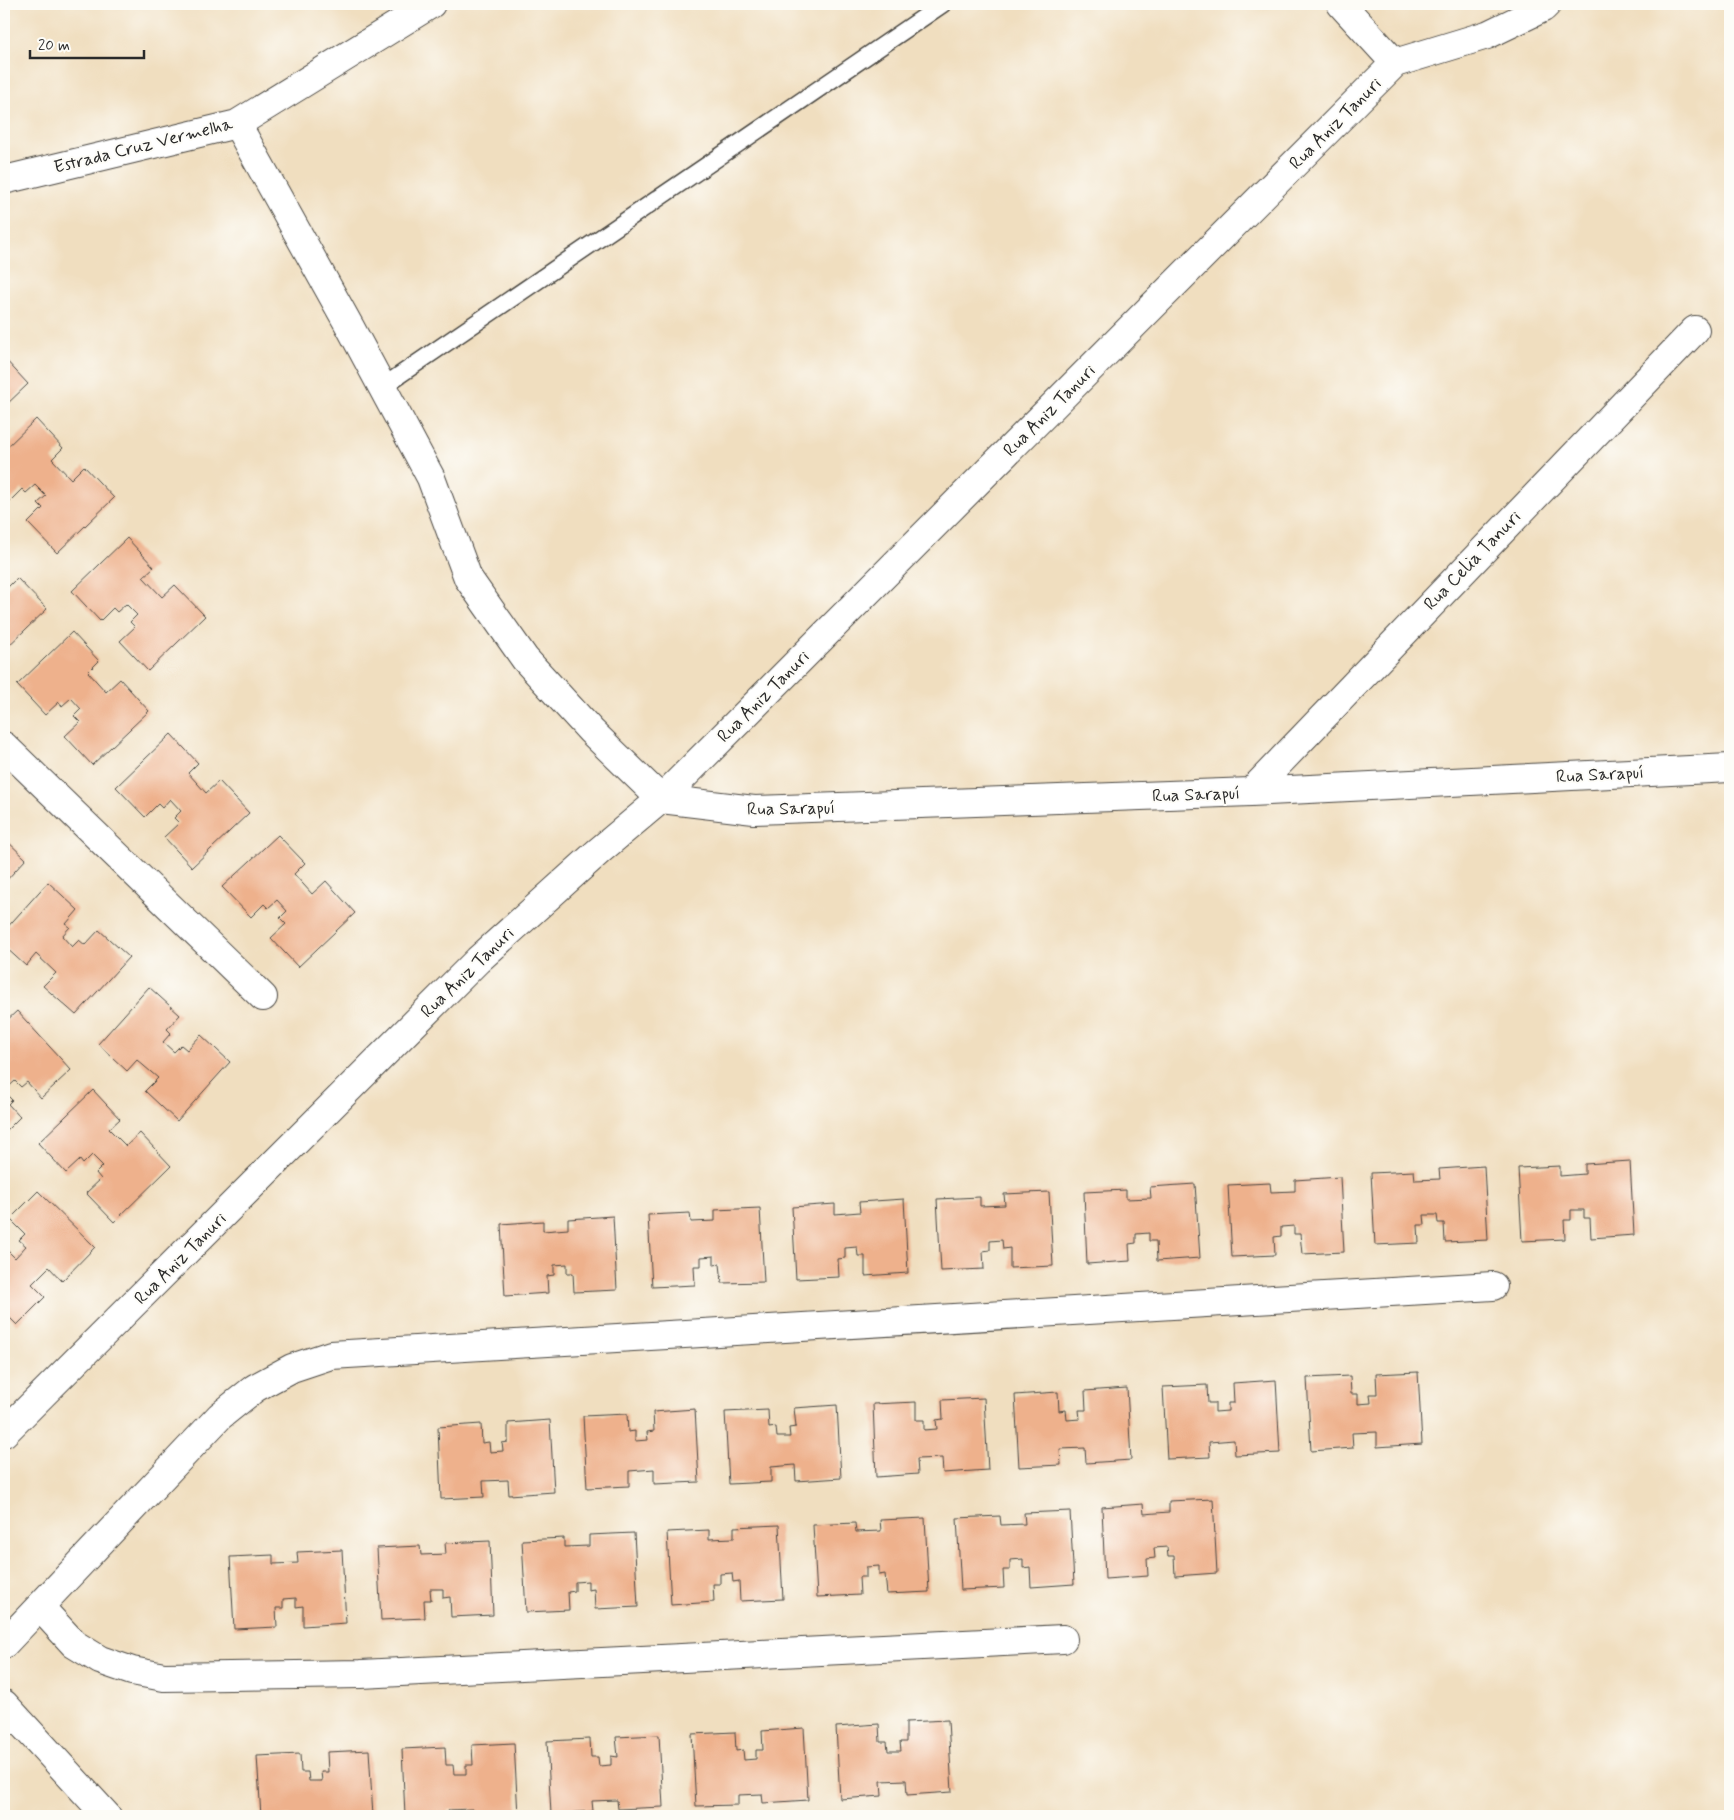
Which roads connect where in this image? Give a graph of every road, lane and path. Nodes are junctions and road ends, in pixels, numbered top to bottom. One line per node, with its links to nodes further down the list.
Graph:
1 (431, 4): 6 (street, Estrada Cruz Vermelha)
2 (943, 4): 9 (lane)
3 (1341, 4): 5 (street)
4 (1547, 4): 5 (street, Rua Aniz Tanuri)
5 (1395, 63): 13 (street, Rua Aniz Tanuri)
6 (237, 124): 7 (street, Estrada Cruz Vermelha); 9 (street)
7 (4, 180)
8 (1695, 330): 12 (street, Rua Celia Tanuri)
9 (382, 387): 13 (street)
10 (4, 746): 14 (street)
11 (1730, 768): 12 (street, Rua Sarapuí)
12 (1250, 792): 13 (street, Rua Sarapuí)
13 (661, 799): 16 (street, Rua Aniz Tanuri)
14 (263, 997)
15 (1493, 1286): 17 (street)
16 (4, 1433)
17 (40, 1607): 18 (street); 19 (street)
18 (1063, 1639)
19 (4, 1644)
20 (4, 1704): 21 (street)
21 (108, 1816)

